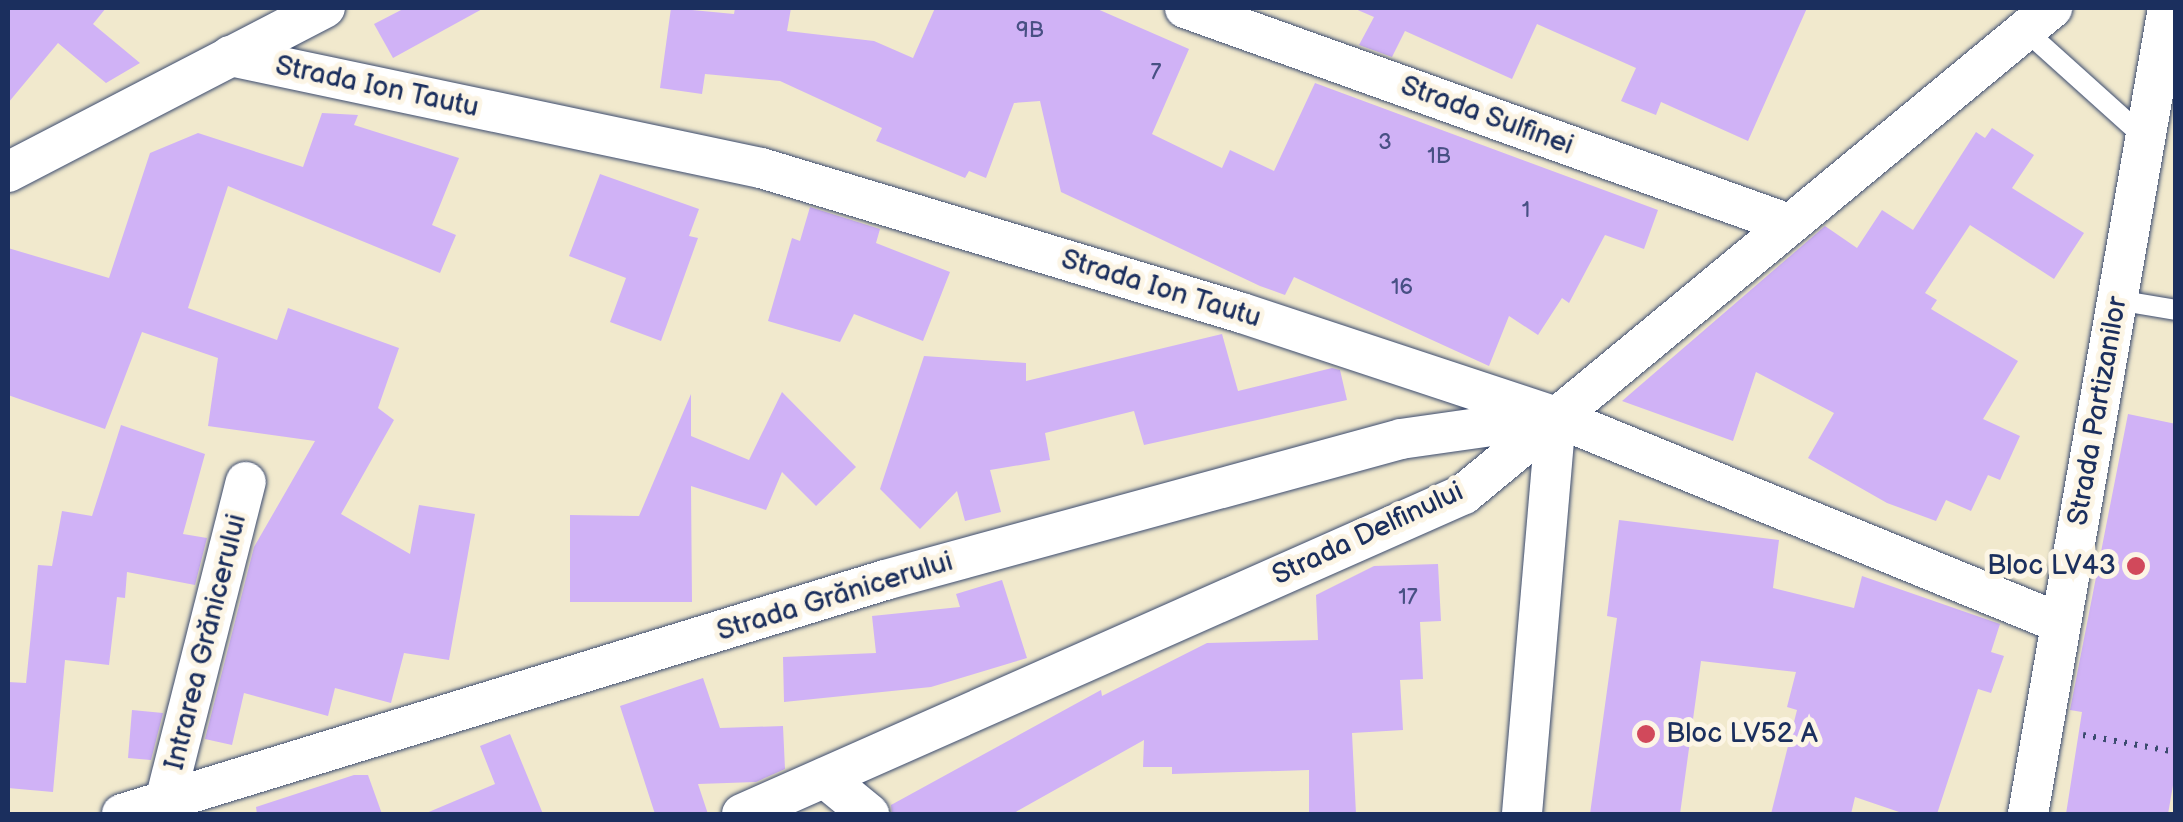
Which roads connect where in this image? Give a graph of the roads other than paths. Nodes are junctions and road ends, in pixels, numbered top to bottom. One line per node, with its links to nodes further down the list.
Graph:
1 (324, 8): 5 (street)
2 (1186, 8): 8 (street, Strada Sulfinei)
3 (2168, 8): 6 (street, Strada Partizanilor)
4 (2039, 19): 6 (lane); 8 (street, Strada Delfinului)
5 (230, 56): 7 (street); 11 (street, Strada Ion Tautu)
6 (2146, 138): 9 (street, Strada Partizanilor)
7 (8, 172)
8 (1790, 224): 11 (street, Strada Delfinului)
9 (2117, 300): 10 (lane); 13 (street, Strada Partizanilor)
10 (2176, 310)
11 (1556, 417): 13 (street, Strada Ion Tautu); 14 (street, Strada Delfinului); 15 (street, Strada Grănicerului); 19 (street)
12 (246, 482): 15 (street, Intrarea Grănicerului)
13 (2060, 623): 20 (street, Strada Partizanilor)
14 (825, 778): 17 (street, Strada Delfinului); 18 (street)
15 (165, 801): 16 (street, Strada Grănicerului)
16 (122, 814)
17 (742, 814)
18 (869, 814)
19 (1522, 814)
20 (2028, 814)

